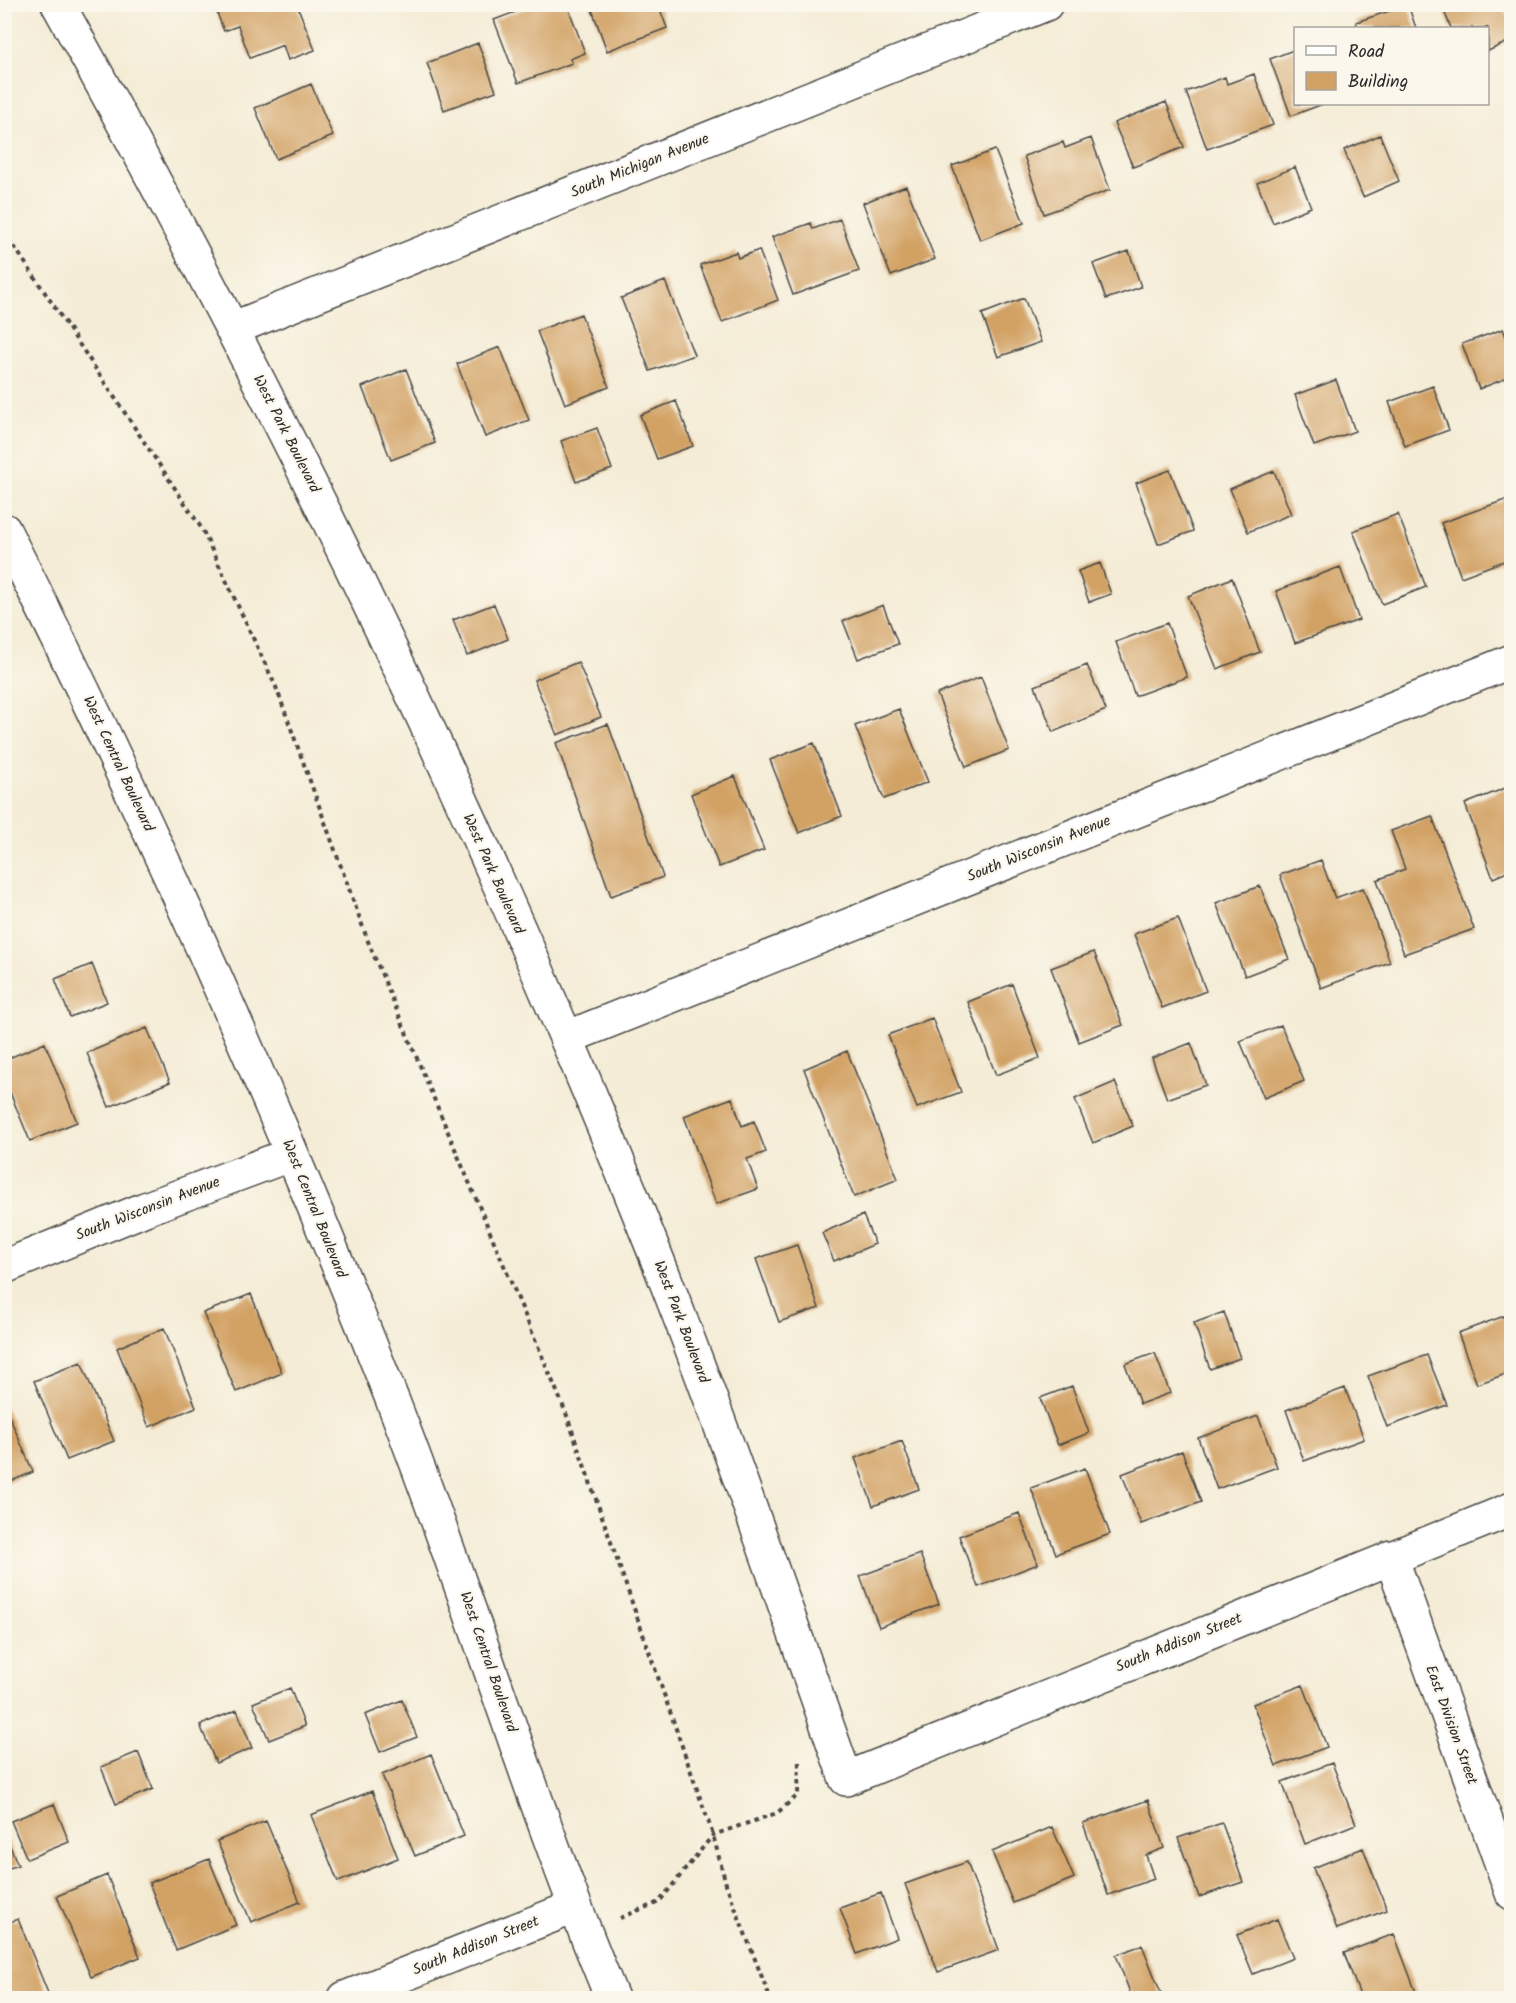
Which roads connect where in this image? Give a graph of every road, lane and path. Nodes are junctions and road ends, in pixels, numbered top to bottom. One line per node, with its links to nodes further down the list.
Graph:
1 (58, 4): 4 (street, West Park Boulevard)
2 (1047, 4): 4 (street, South Michigan Avenue)
3 (4, 231): 14 (path)
4 (234, 328): 7 (street, West Park Boulevard)
5 (4, 530): 8 (street, West Central Boulevard)
6 (1512, 661): 7 (street, South Wisconsin Avenue)
7 (566, 1038): 12 (street, West Park Boulevard)
8 (292, 1154): 9 (street, South Wisconsin Avenue); 16 (street, West Central Boulevard)
9 (4, 1267)
10 (1512, 1509): 11 (street, South Addison Street)
11 (1391, 1557): 13 (street, South Addison Street); 15 (street, East Division Street)
12 (822, 1712): 13 (street, West Park Boulevard); 14 (path)
13 (846, 1779)
14 (713, 1835): 16 (path); 19 (path)
15 (1512, 1893)
16 (579, 1920): 17 (street, South Addison Street); 18 (street, West Central Boulevard)
17 (345, 1998)
18 (612, 1998)
19 (770, 1998)

